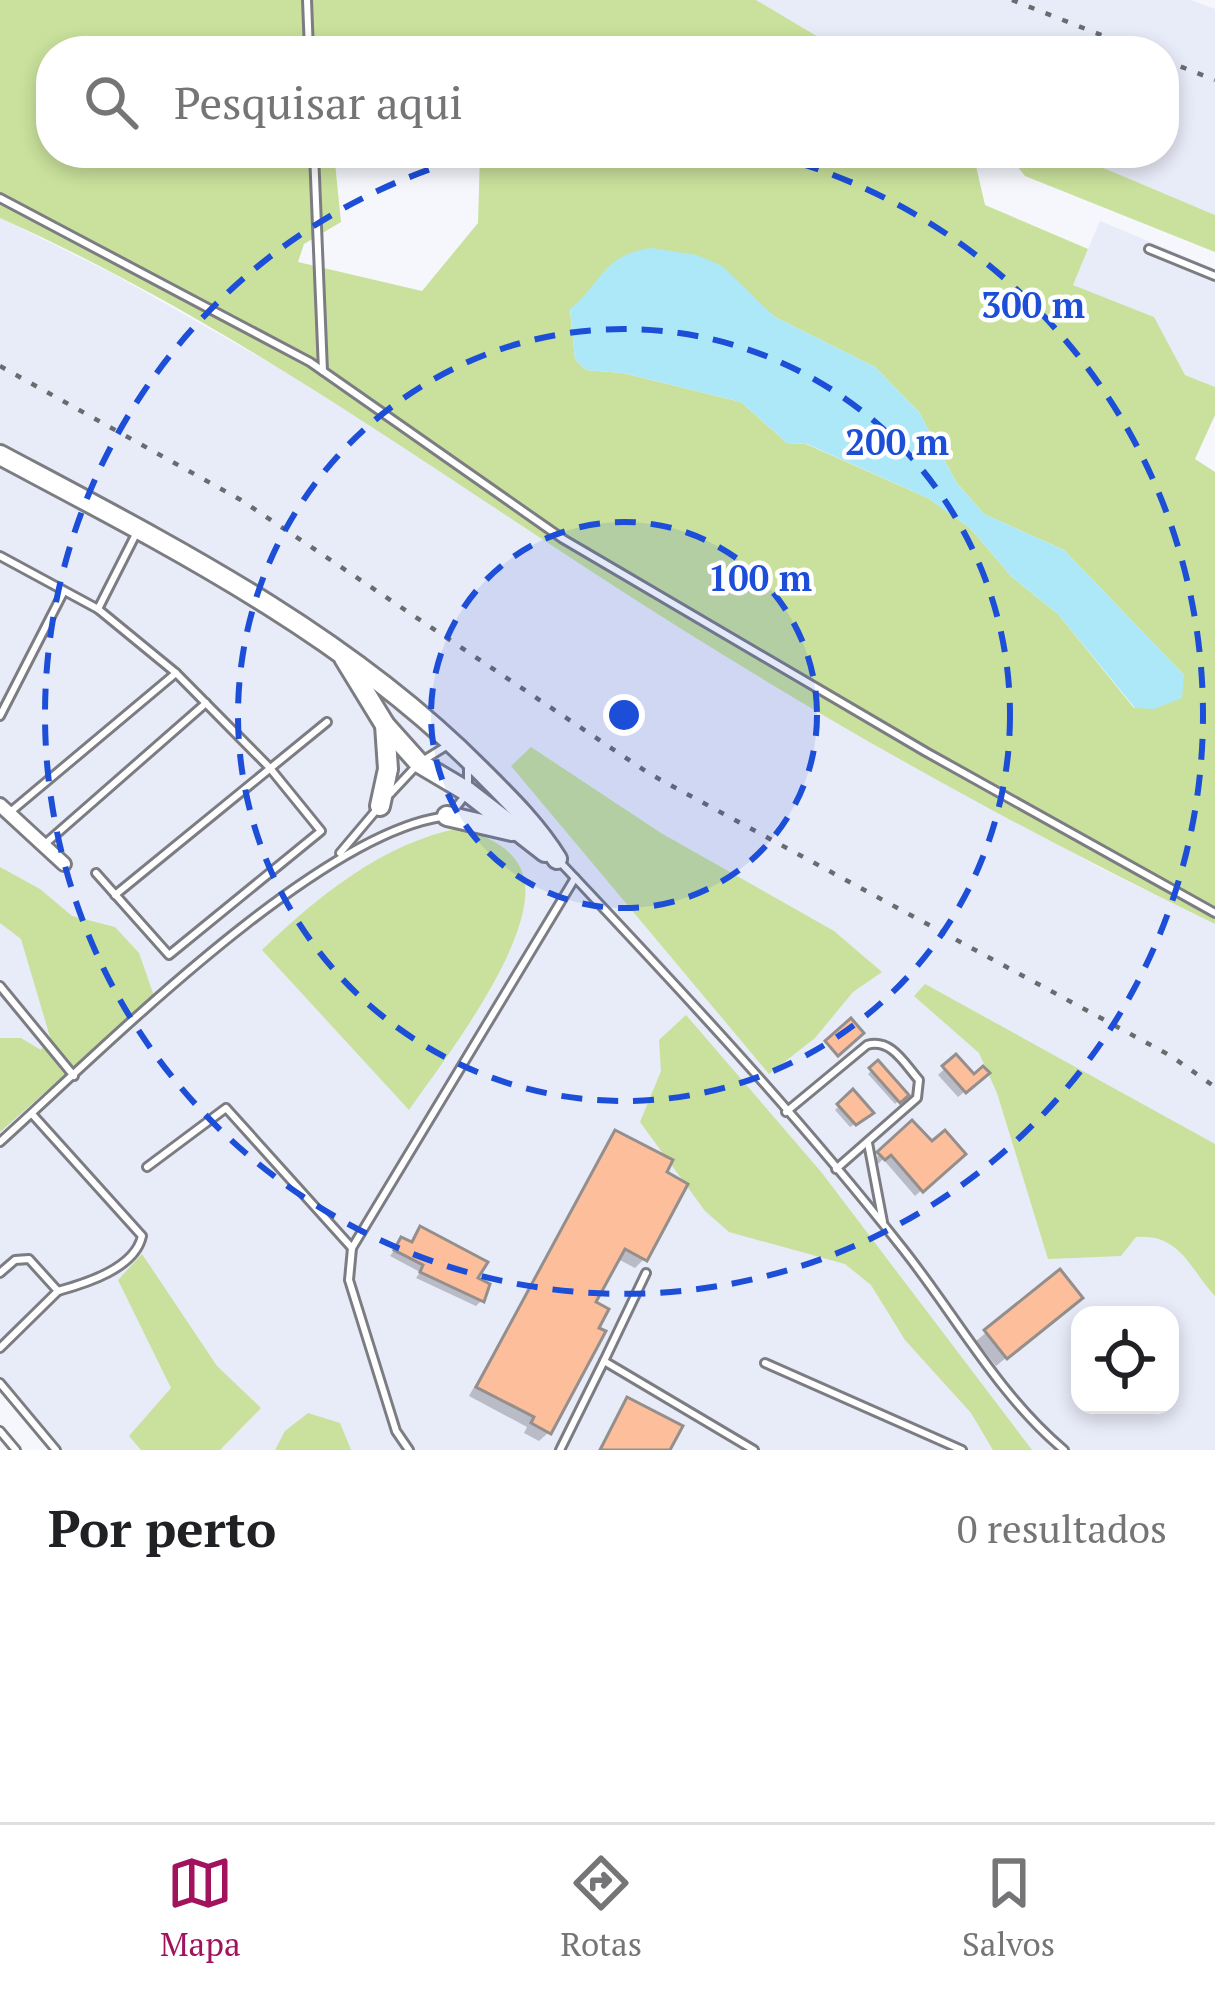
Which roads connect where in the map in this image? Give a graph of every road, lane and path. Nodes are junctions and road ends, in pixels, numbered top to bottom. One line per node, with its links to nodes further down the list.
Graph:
1 (307, 0): 2 (lane)
2 (308, 36)
3 (315, 168): 7 (lane)
4 (0, 198): 7 (lane)
5 (1149, 249): 6 (lane)
6 (1215, 276)
7 (323, 370): 34 (lane)
8 (0, 455): 9 (street)
9 (138, 529): 12 (lane); 13 (street)
10 (0, 556): 11 (lane)
11 (64, 591): 12 (lane); 16 (lane)
12 (98, 609): 14 (lane)
13 (338, 649): 18 (street); 19 (street)
14 (176, 673): 15 (lane); 24 (lane)
15 (206, 703): 21 (lane); 27 (lane)
16 (0, 716)
17 (327, 722): 21 (lane)
18 (385, 725): 20 (street); 23 (street)
19 (460, 750): 20 (lane); 22 (lane); 29 (street)
20 (419, 763): 22 (street); 23 (lane)
21 (269, 767): 33 (lane); 33 (lane)
22 (468, 792): 25 (lane); 26 (street)
23 (380, 806): 28 (lane)
24 (5, 809): 27 (street)
25 (447, 816): 26 (street); 28 (lane)
26 (532, 842): 29 (street)
27 (44, 845): 30 (street)
28 (338, 856): 36 (lane)
29 (557, 859): 32 (lane)
30 (64, 864)
31 (96, 873): 33 (lane)
32 (575, 878): 37 (lane); 44 (lane)
33 (115, 895)
34 (1215, 913)
35 (0, 986): 36 (lane)
36 (74, 1076): 38 (lane)
37 (785, 1112): 40 (lane); 42 (lane)
38 (32, 1114): 39 (lane); 47 (lane)
39 (0, 1142)
40 (868, 1143): 42 (lane); 43 (lane)
41 (147, 1168): 44 (lane)
42 (836, 1169): 43 (lane)
43 (884, 1226): 59 (lane)
44 (352, 1248): 55 (lane)
45 (0, 1273): 47 (lane)
46 (646, 1274): 49 (lane)
47 (58, 1292): 48 (lane)
48 (0, 1348)
49 (604, 1361): 56 (lane); 57 (lane)
50 (765, 1363): 58 (lane)
51 (0, 1384): 54 (lane)
52 (0, 1431): 53 (lane)
53 (16, 1450)
54 (56, 1450)
55 (410, 1450)
56 (560, 1450)
57 (754, 1450)
58 (962, 1450)
59 (1064, 1450)

